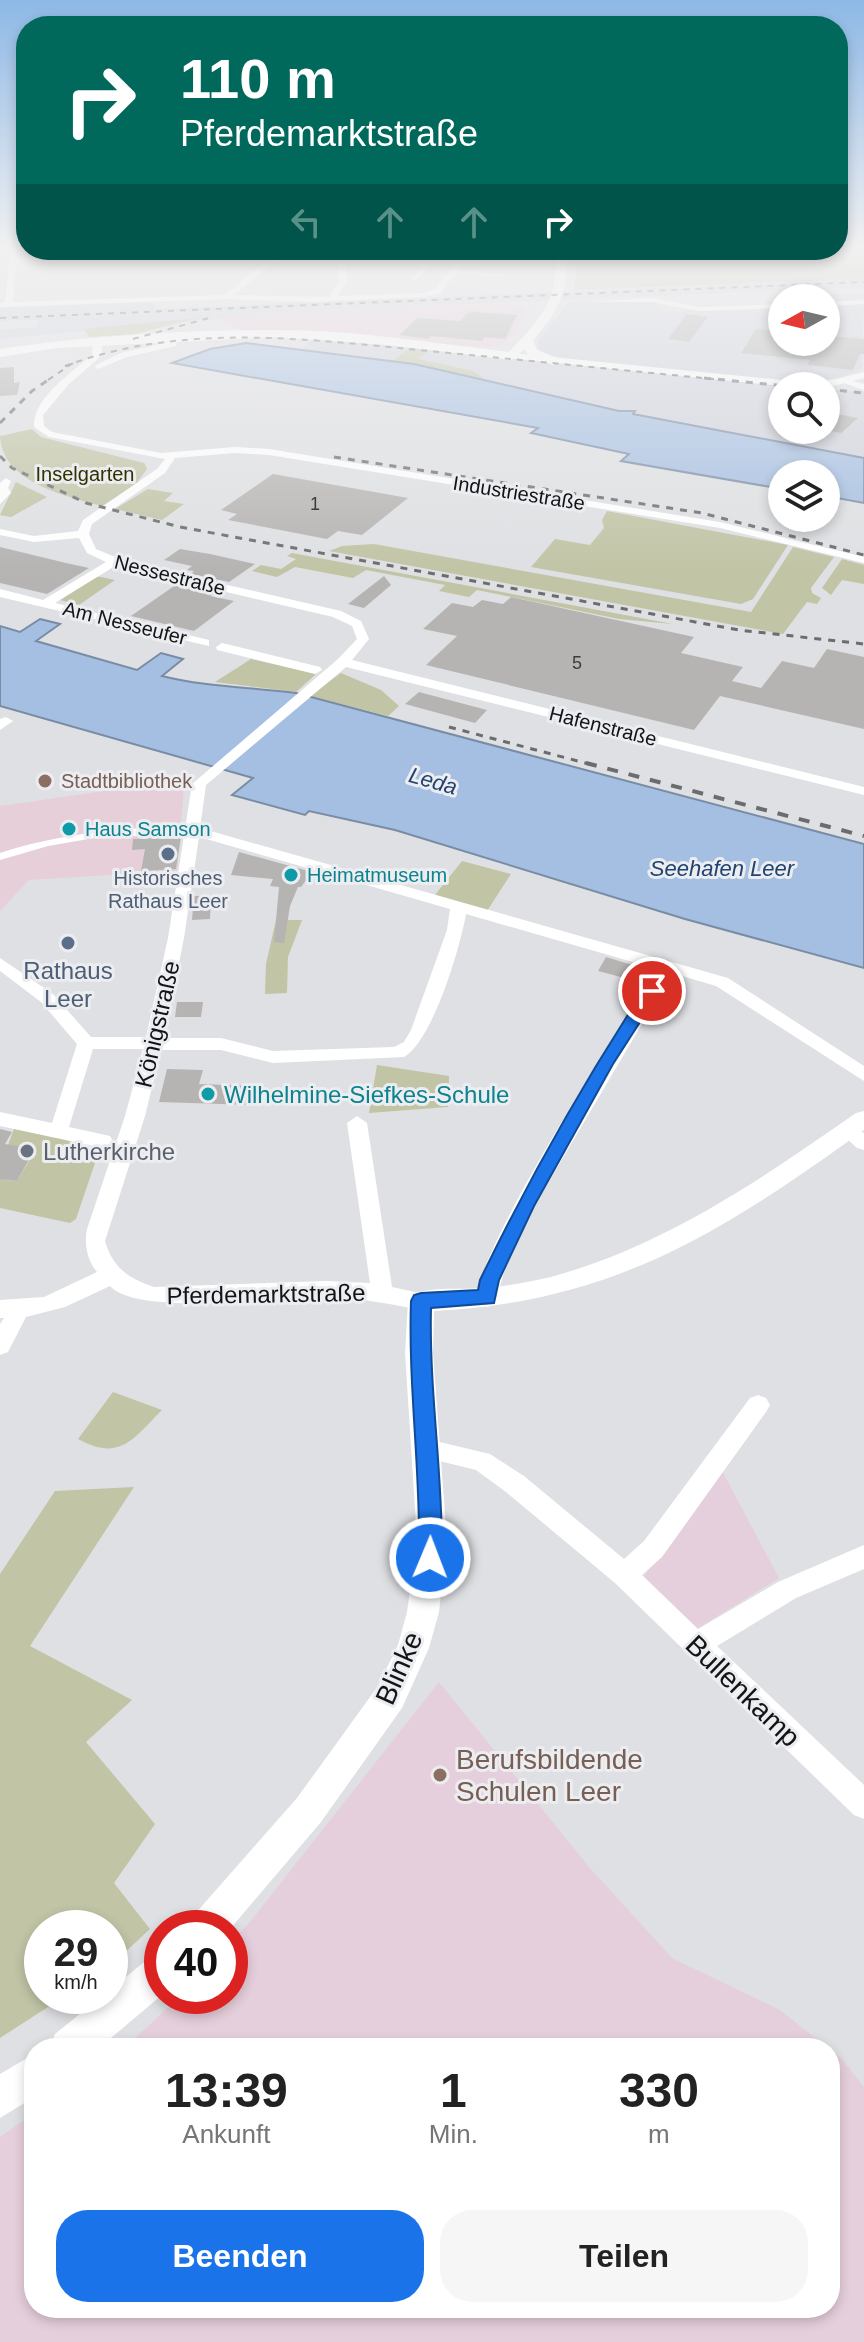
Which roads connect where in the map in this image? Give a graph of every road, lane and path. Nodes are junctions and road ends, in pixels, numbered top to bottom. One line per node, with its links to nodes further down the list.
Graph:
1 (97, 353): 12 (street)
2 (129, 353): 8 (street)
3 (493, 353): 6 (main road)
4 (515, 353): 6 (main road)
5 (535, 353): 7 (main road)
6 (512, 356): 7 (street)
7 (553, 361): 10 (street)
8 (98, 366)
9 (864, 375): 10 (street)
10 (847, 381): 11 (street)
11 (864, 387)
12 (171, 457): 16 (street); 17 (street, Industriestraße)
13 (6, 481): 14 (street)
14 (0, 501)
15 (0, 532): 16 (street)
16 (83, 534): 18 (street, Nessestraße)
17 (864, 560)
18 (113, 562): 20 (street, Am Nesseufer); 23 (street, Nessestraße)
19 (0, 593): 20 (street, Am Nesseufer)
20 (45, 604): 21 (street, Am Nesseufer)
21 (205, 643)
22 (222, 647): 24 (street)
23 (343, 662): 25 (street, Nessestraße); 26 (street, Hafenstraße)
24 (315, 670)
25 (213, 770): 27 (street, Königstraße)
26 (864, 791)
27 (192, 830): 28 (street); 29 (street); 33 (street, Königstraße)
28 (0, 857)
29 (459, 907): 31 (street); 33 (street)
30 (0, 963): 32 (street)
31 (667, 967): 34 (street); 42 (street)
32 (86, 1043): 33 (street); 37 (street)
33 (153, 1045): 40 (street, Königstraße)
34 (864, 1075)
35 (0, 1119): 37 (street)
36 (357, 1123): 41 (street)
37 (58, 1131): 39 (street)
38 (859, 1131): 42 (street, Pferdemarktstraße)
39 (103, 1141)
40 (110, 1275): 41 (street, Pferdemarktstraße); 44 (street)
41 (382, 1293): 43 (street, Pferdemarktstraße)
42 (487, 1298): 43 (street, Pferdemarktstraße)
43 (421, 1301): 47 (street, Blinke)
44 (9, 1310): 45 (street)
45 (0, 1346)
46 (758, 1405): 49 (street)
47 (427, 1449): 49 (street, Bullenkamp); 52 (street, Blinke)
48 (864, 1557): 50 (street)
49 (624, 1575): 50 (street, Bullenkamp)
50 (695, 1645): 51 (street, Bullenkamp)
51 (864, 1805)
52 (223, 1910)
53 (144, 1986): 54 (street)
54 (81, 2038)
55 (24, 2080): 56 (street)
56 (0, 2098)

